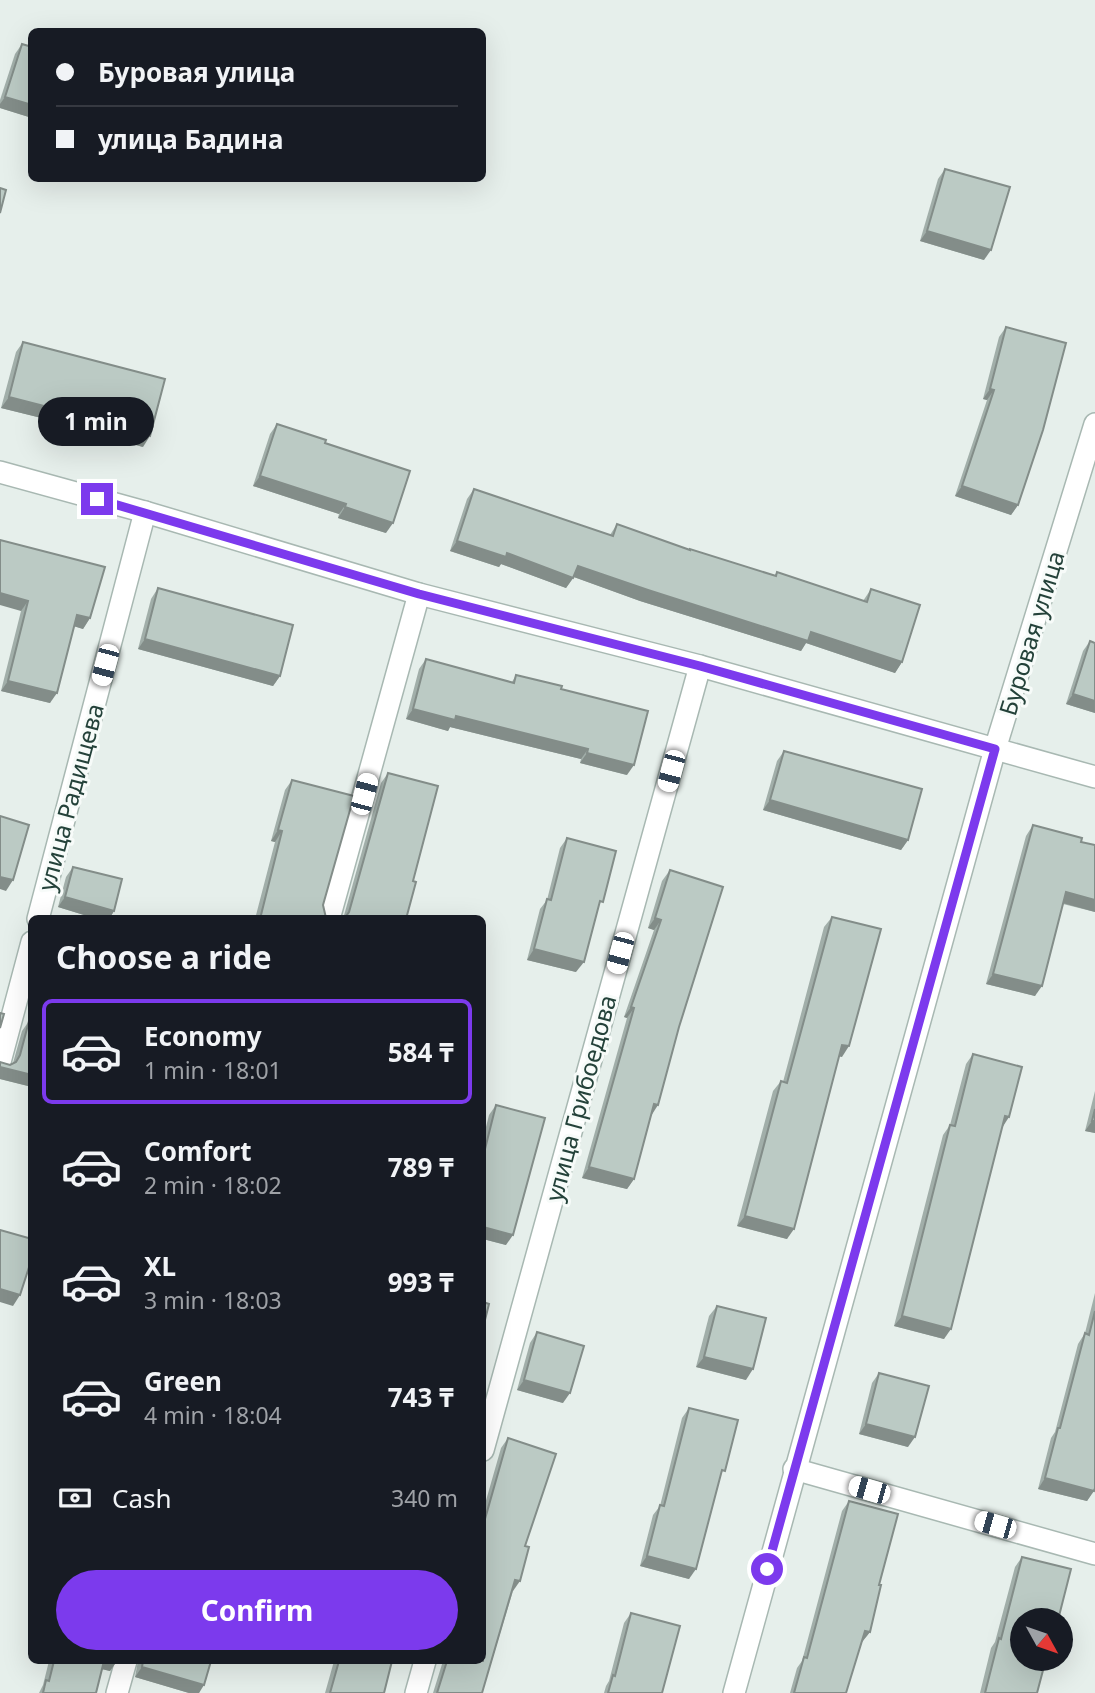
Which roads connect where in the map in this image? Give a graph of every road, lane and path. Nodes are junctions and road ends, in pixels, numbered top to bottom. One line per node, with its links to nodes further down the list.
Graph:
1 (1095, 424): 6 (street, Буровая улица)
2 (0, 472): 3 (street)
3 (145, 512): 4 (street); 8 (street, улица Радищева)
4 (419, 594): 5 (street); 9 (street)
5 (700, 666): 6 (street); 12 (street, улица Грибоедова)
6 (995, 749): 7 (street); 13 (street, Буровая улица)
7 (1095, 777)
8 (39, 915)
9 (330, 915)
10 (28, 957): 11 (street)
11 (0, 1062)
12 (486, 1439)
13 (794, 1469): 14 (street); 19 (street, Буровая улица)
14 (1095, 1554)
15 (124, 1664): 17 (street)
16 (424, 1664): 18 (street)
17 (117, 1693)
18 (416, 1693)
19 (734, 1693)

